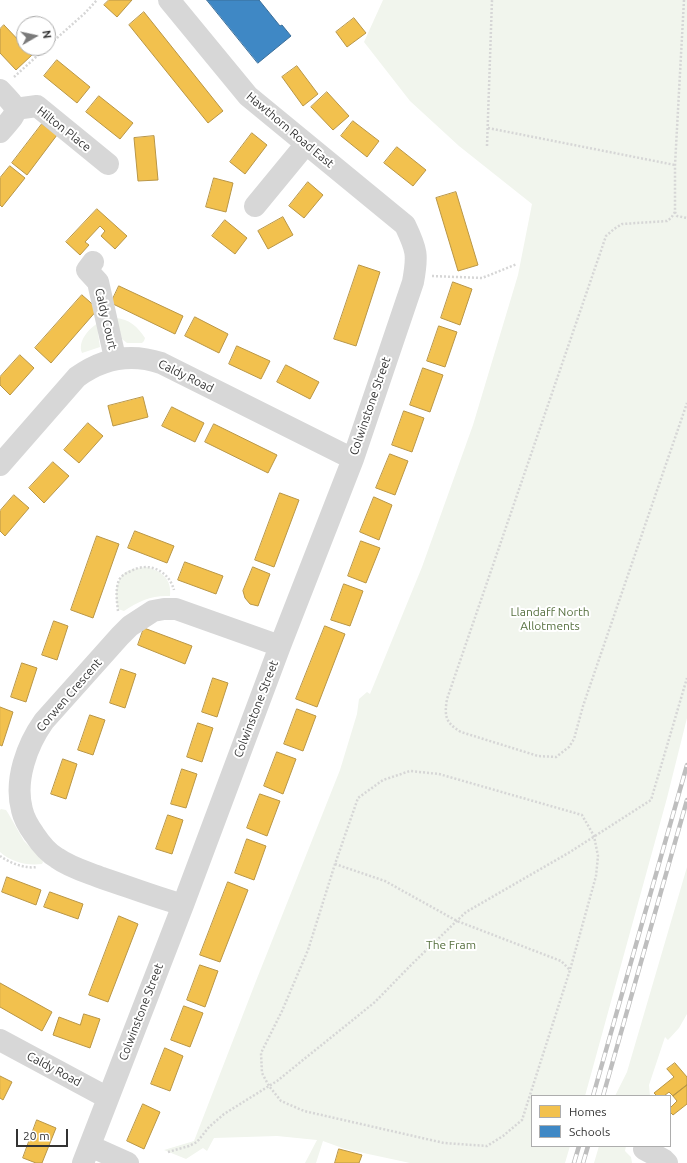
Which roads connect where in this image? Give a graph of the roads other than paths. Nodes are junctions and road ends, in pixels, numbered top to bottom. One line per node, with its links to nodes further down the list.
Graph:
1 (169, 0): 4 (street, Hawthorn Road East)
2 (1, 91): 3 (street, Hilton Place)
3 (10, 119): 5 (street, Hilton Place)
4 (306, 144): 6 (street); 7 (street, Hawthorn Road East)
5 (108, 164)
6 (255, 206)
7 (416, 252): 10 (street, Colwinstone Street)
8 (93, 262): 9 (street, Caldy Court)
9 (115, 358): 10 (street, Caldy Road); 11 (street, Caldy Road)
10 (353, 459): 12 (street, Colwinstone Street)
11 (0, 465)
12 (280, 646): 13 (street, Colwinstone Street); 13 (street, Corwen Crescent)
13 (183, 905): 15 (street, Colwinstone Street)
14 (0, 1040): 15 (street, Caldy Road)
15 (108, 1098): 17 (street, Colwinstone Street)
16 (644, 1149): 19 (street)
17 (87, 1155): 18 (street)
18 (128, 1163)
19 (667, 1163)

